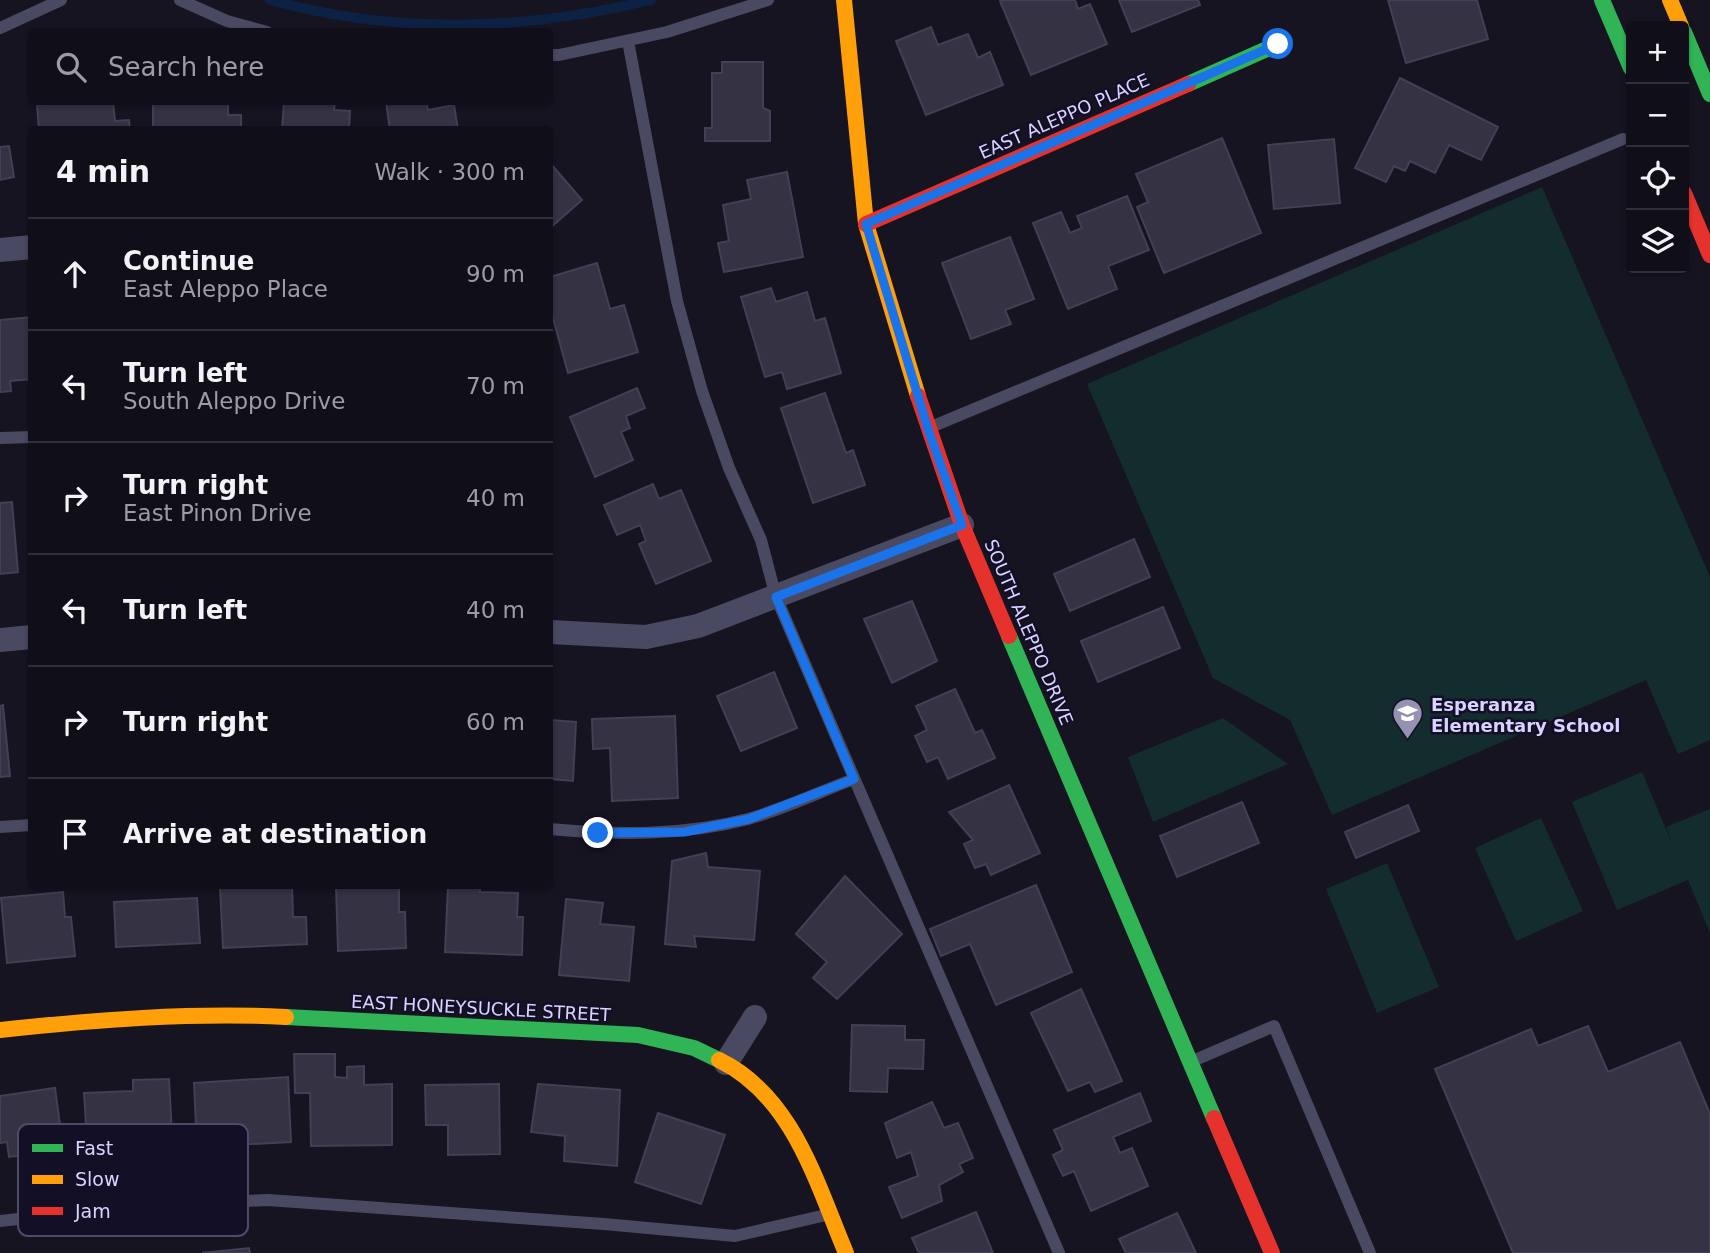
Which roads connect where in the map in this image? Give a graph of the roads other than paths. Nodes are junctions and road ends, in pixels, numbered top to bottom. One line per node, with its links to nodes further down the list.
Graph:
1 (61, 0): 8 (lane)
2 (180, 0): 9 (lane)
3 (768, 0): 10 (lane)
4 (844, 0): 18 (street, SOUTH ALEPPO DRIVE)
5 (1602, 0): 14 (street)
6 (1670, 0): 7 (street)
7 (1679, 21)
8 (0, 28)
9 (252, 28)
10 (628, 41): 13 (lane); 26 (lane)
11 (1278, 44): 18 (street, EAST ALEPPO PLACE)
12 (1689, 44): 15 (street)
13 (553, 55)
14 (1626, 56)
15 (1710, 94)
16 (1623, 139): 22 (lane)
17 (1689, 204): 21 (street)
18 (866, 224): 22 (street, SOUTH ALEPPO DRIVE)
19 (28, 247): 20 (street)
20 (0, 250)
21 (1710, 255)
22 (928, 429): 25 (street, SOUTH ALEPPO DRIVE)
23 (28, 437): 24 (lane)
24 (0, 438)
25 (962, 525): 26 (street); 36 (street, SOUTH ALEPPO DRIVE)
26 (776, 597): 27 (street); 30 (lane)
27 (553, 632)
28 (28, 637): 29 (street)
29 (0, 640)
30 (854, 779): 33 (lane); 43 (lane)
31 (28, 825): 32 (lane)
32 (0, 827)
33 (553, 829)
34 (755, 1017): 37 (street)
35 (0, 1030): 37 (street, EAST HONEYSUCKLE STREET)
36 (1191, 1062): 44 (street, SOUTH ALEPPO DRIVE); 45 (lane)
37 (726, 1063): 39 (street, EAST HONEYSUCKLE STREET)
38 (248, 1201): 39 (lane)
39 (830, 1214): 42 (street, EAST HONEYSUCKLE STREET)
40 (18, 1219): 41 (lane)
41 (0, 1221)
42 (846, 1253)
43 (1059, 1253)
44 (1272, 1253)
45 (1370, 1253)

